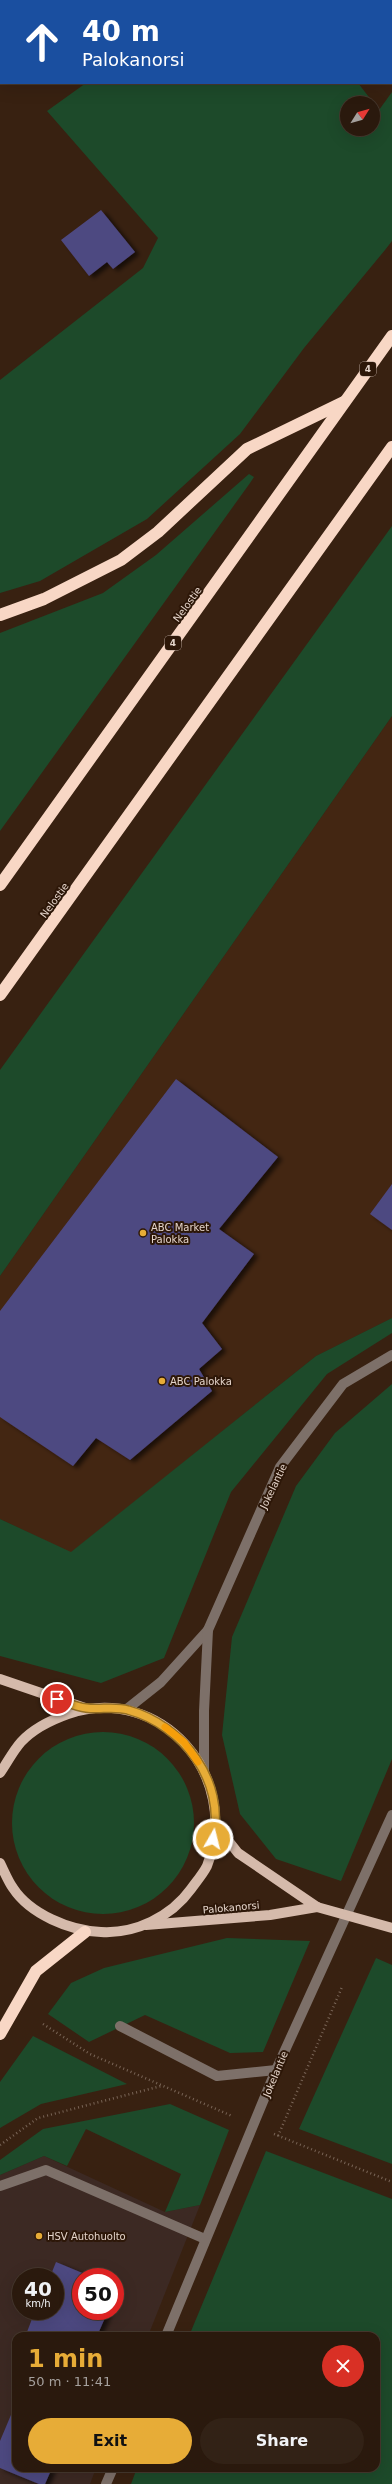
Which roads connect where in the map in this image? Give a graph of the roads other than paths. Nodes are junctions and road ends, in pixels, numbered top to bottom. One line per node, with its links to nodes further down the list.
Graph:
1 (392, 336): 2 (highway, Nelostie / 4)
2 (345, 401): 4 (highway); 5 (highway, Nelostie / 4)
3 (392, 447): 6 (highway, Nelostie)
4 (0, 615)
5 (0, 885)
6 (0, 995)
7 (392, 1355): 8 (street, Jokelantie)
8 (208, 1630): 11 (street, Jokelantie); 12 (street, Jokelantie)
9 (0, 1679): 10 (main road)
10 (85, 1708): 11 (main road); 13 (main road)
11 (127, 1709): 12 (main road)
12 (204, 1770): 15 (main road)
13 (0, 1773)
14 (392, 1815): 23 (street, Jokelantie)
15 (216, 1825): 17 (main road, Palokanorsi); 18 (main road)
16 (0, 1863): 20 (main road)
17 (317, 1907): 18 (main road, Palokanorsi); 19 (main road, Palokanorsi, bridge)
18 (146, 1925): 20 (main road)
19 (392, 1928)
20 (85, 1932): 22 (highway)
21 (120, 2026): 23 (street)
22 (0, 2034)
23 (276, 2070): 25 (street, Jokelantie)
24 (0, 2186): 25 (street)
25 (205, 2239): 26 (street, Jokelantie)
26 (168, 2332)
27 (111, 2472): 28 (street)
28 (106, 2484)

